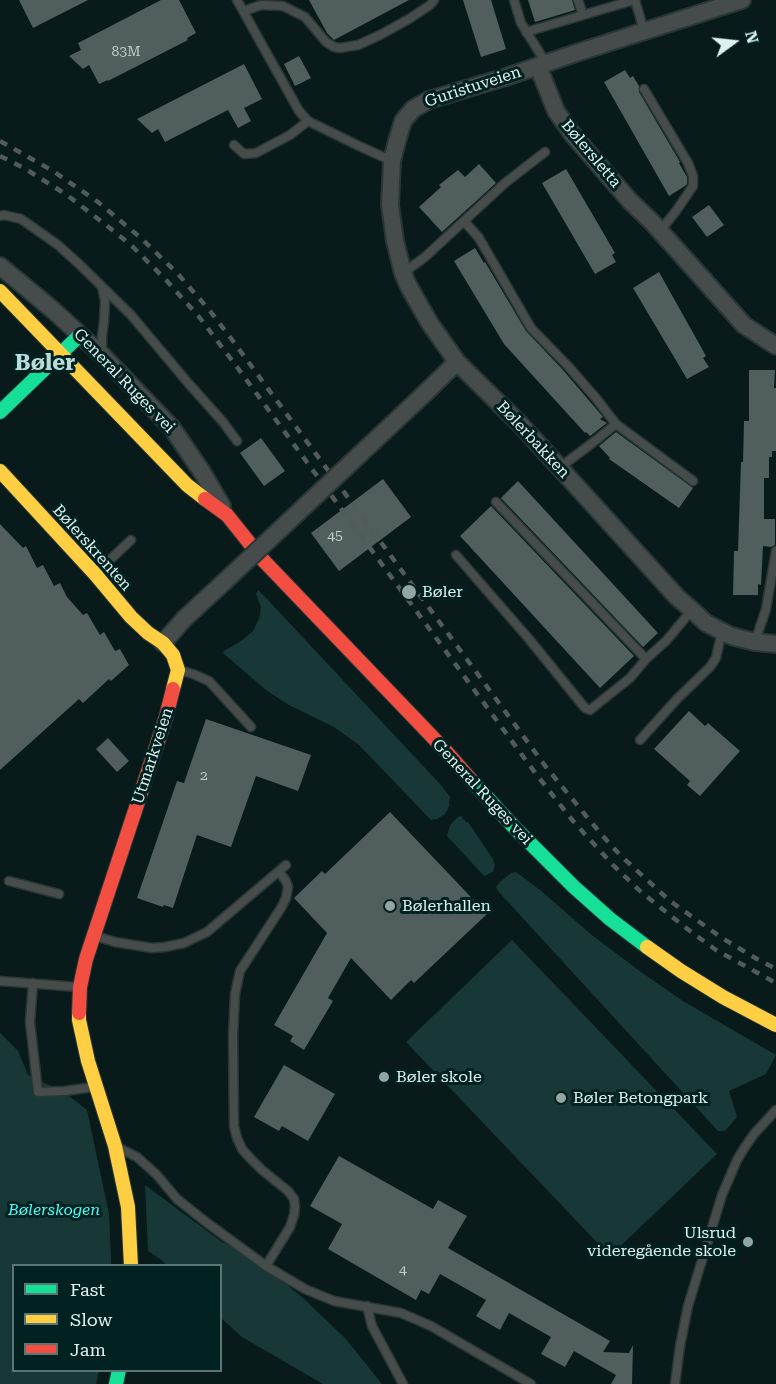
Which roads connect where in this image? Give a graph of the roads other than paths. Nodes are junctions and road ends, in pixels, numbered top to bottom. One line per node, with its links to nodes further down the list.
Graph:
1 (237, 0): 7 (lane)
2 (434, 0): 7 (lane)
3 (514, 0): 10 (lane)
4 (578, 0): 8 (lane)
5 (635, 0): 8 (lane); 9 (lane)
6 (742, 0): 9 (street, Guristuveien)
7 (244, 11): 13 (lane)
8 (583, 15): 10 (lane)
9 (644, 31): 11 (street, Guristuveien)
10 (526, 32): 11 (lane)
11 (542, 64): 16 (street, Guristuveien); 19 (street, Bølersletta)
12 (644, 89): 19 (lane)
13 (308, 121): 14 (lane); 16 (lane)
14 (234, 146)
15 (545, 152): 18 (lane)
16 (392, 161): 21 (street, Bølerbakken)
17 (0, 216): 22 (lane)
18 (464, 221): 21 (lane); 30 (lane)
19 (660, 231): 25 (street, Bølersletta)
20 (0, 266): 24 (street, General Ruges vei)
21 (403, 273): 28 (street, Bølerbakken)
22 (102, 287): 27 (lane); 31 (lane)
23 (0, 291): 26 (main road, General Ruges vei)
24 (80, 334): 26 (main road); 27 (street, General Ruges vei)
25 (776, 346)
26 (61, 354): 29 (main road); 36 (main road, General Ruges vei)
27 (102, 355): 36 (street, General Ruges vei)
28 (457, 362): 32 (street, Bølerbakken); 44 (street, bridge)
29 (0, 412)
30 (616, 424): 32 (lane); 34 (lane)
31 (237, 441)
32 (559, 468): 41 (street, Bølerbakken)
33 (0, 471): 40 (main road, Bølerskrenten)
34 (693, 481)
35 (496, 502): 46 (lane)
36 (227, 515): 58 (main road, General Ruges vei)
37 (131, 540): 40 (lane)
38 (776, 550): 43 (lane)
39 (456, 555): 46 (lane)
40 (94, 574): 44 (main road, Bølerskrenten)
41 (692, 610): 42 (street, Bølerbakken); 46 (lane)
42 (722, 631): 43 (street, Bølerbakken); 49 (lane)
43 (755, 642): 45 (street, Bølerbakken)
44 (163, 643): 47 (main road)
45 (776, 644)
46 (646, 659)
47 (178, 670): 48 (lane); 54 (main road, Utmarkveien)
48 (251, 727)
49 (640, 740)
50 (286, 865): 51 (lane)
51 (279, 872): 54 (lane); 63 (lane)
52 (9, 881): 53 (lane)
53 (58, 894)
54 (94, 936): 57 (main road, Utmarkveien)
55 (0, 981): 56 (lane)
56 (33, 983): 57 (lane); 59 (lane)
57 (80, 987): 59 (main road, Utmarkveien)
58 (776, 1025)
59 (96, 1086): 61 (main road, Utmarkveien)
60 (776, 1110): 67 (lane)
61 (115, 1146): 62 (main road, Utmarkveien); 63 (lane)
62 (131, 1264)
63 (266, 1266): 64 (lane)
64 (367, 1306): 65 (lane); 66 (lane)
65 (404, 1384)
66 (531, 1384)
67 (675, 1384)

